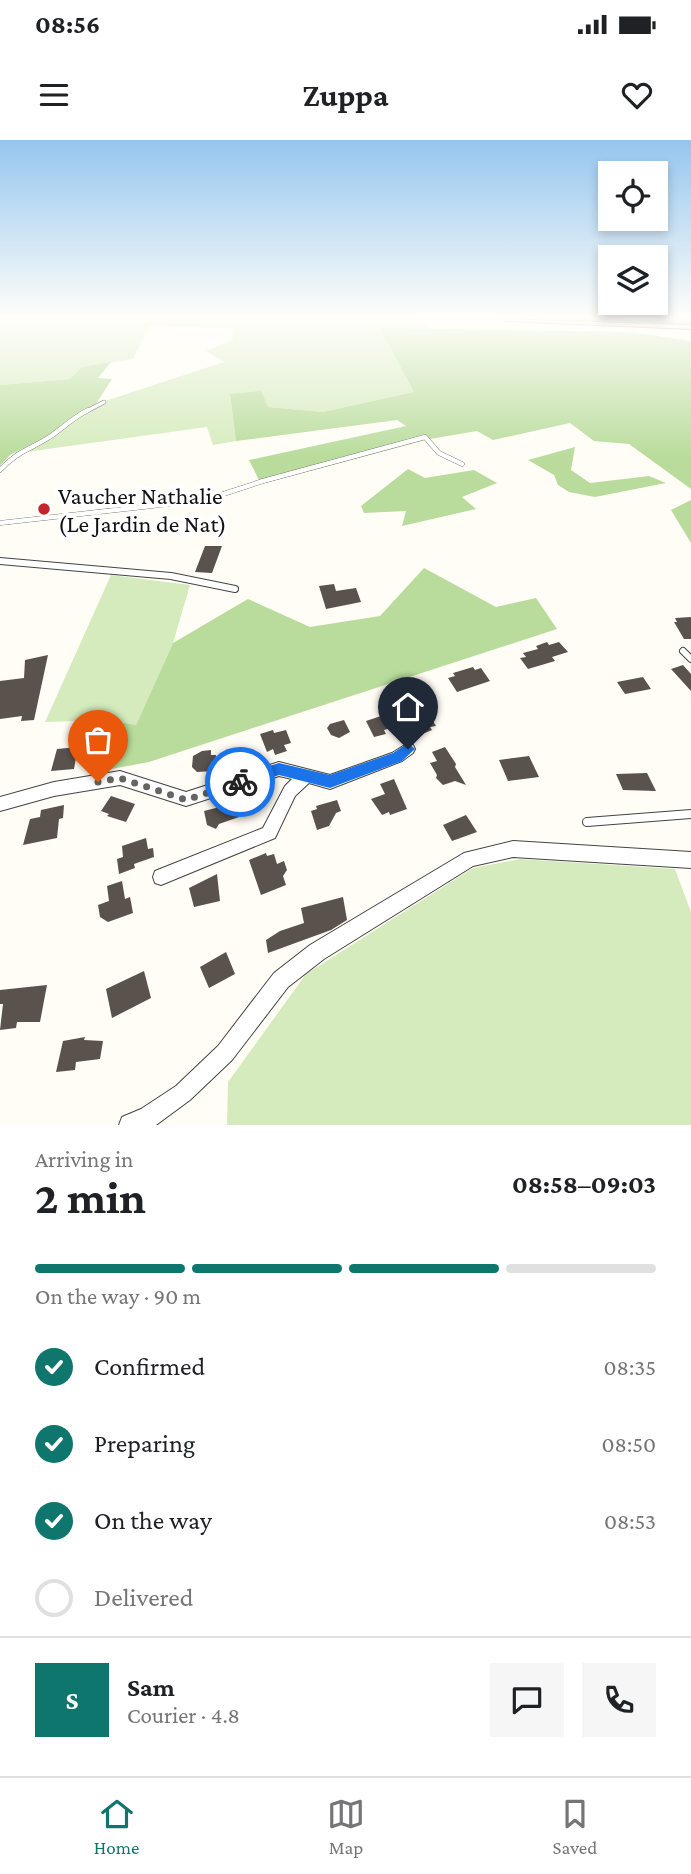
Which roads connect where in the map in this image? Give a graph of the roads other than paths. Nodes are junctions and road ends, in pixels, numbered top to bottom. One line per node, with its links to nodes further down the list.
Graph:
1 (104, 402): 3 (lane)
2 (462, 464): 4 (lane)
3 (0, 470)
4 (0, 523)
5 (0, 561): 6 (lane)
6 (235, 589)
7 (683, 651): 8 (lane)
8 (691, 659)
9 (408, 749): 10 (street)
10 (306, 776): 11 (street); 15 (street)
11 (0, 804)
12 (691, 814): 13 (lane)
13 (587, 822)
14 (691, 860): 16 (street)
15 (161, 877)
16 (130, 1125)

